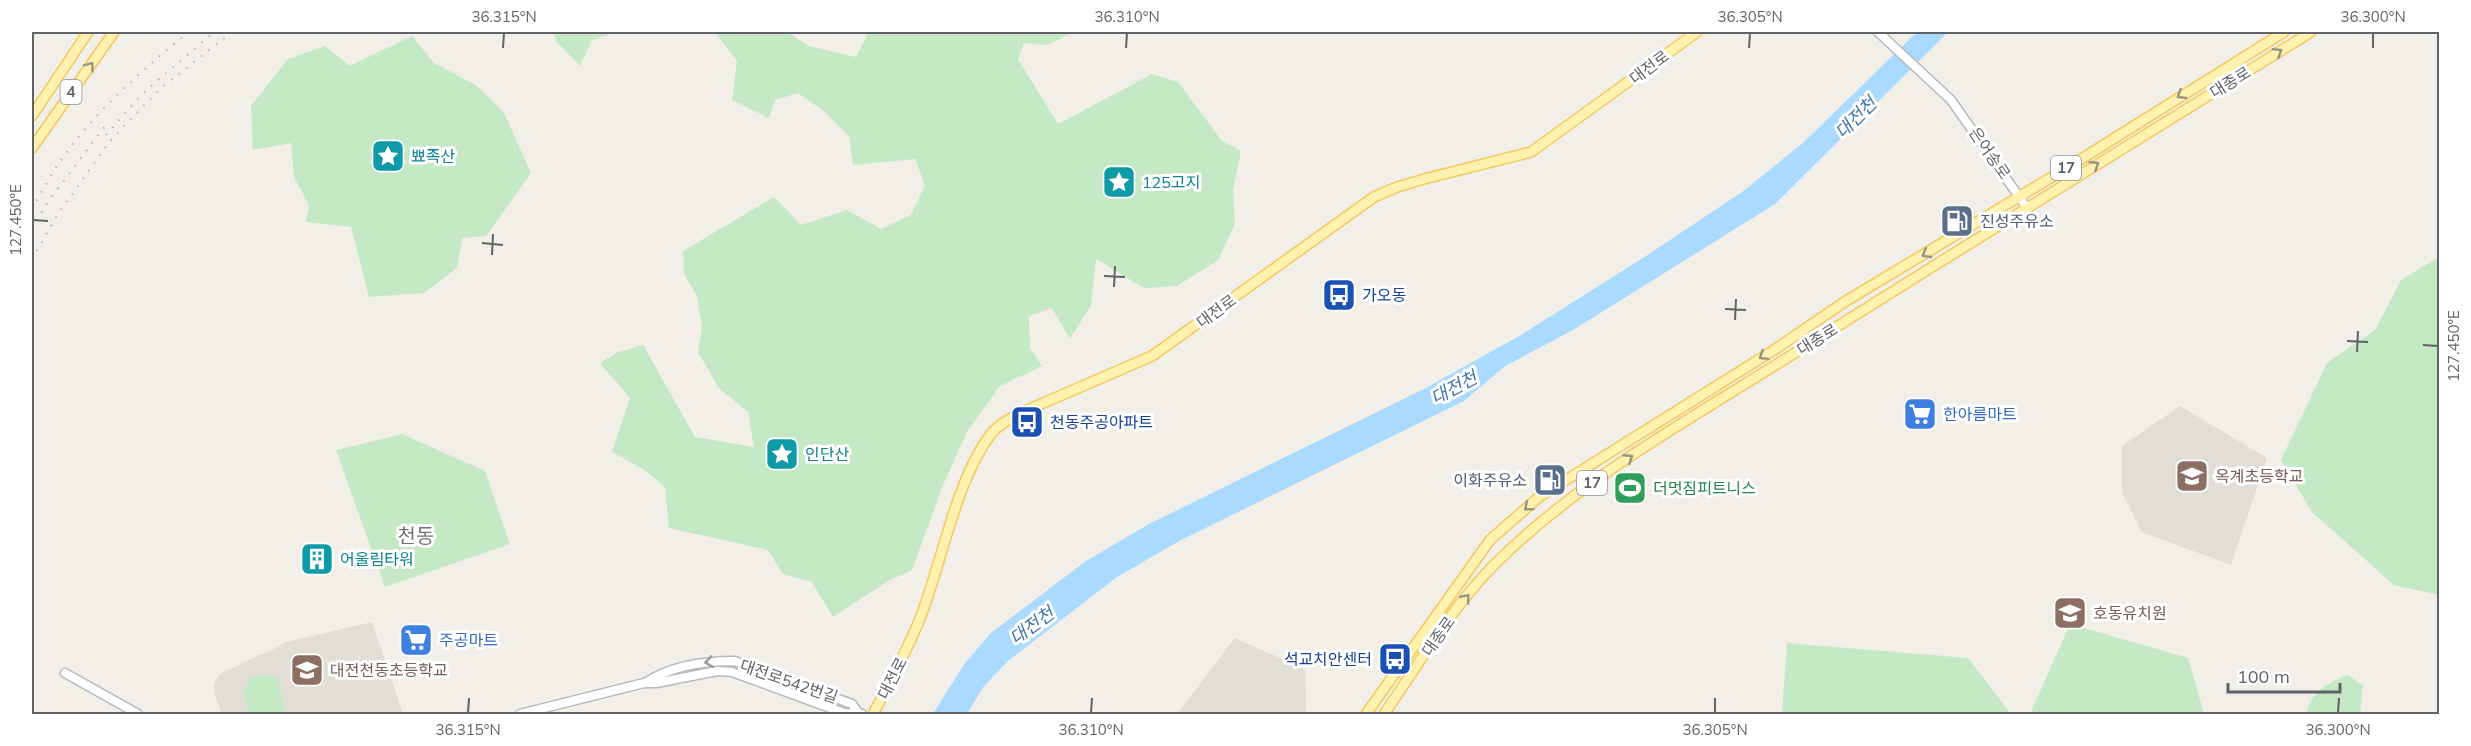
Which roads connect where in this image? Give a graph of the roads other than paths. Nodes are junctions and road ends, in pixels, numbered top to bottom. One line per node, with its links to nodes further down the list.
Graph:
1 (88, 32): 7 (main road, 4)
2 (114, 32): 8 (main road, 4, one-way to 2)
3 (1697, 32): 15 (main road, 대전로)
4 (2284, 32): 9 (main road, 대종로 / 17, one-way to 9)
5 (2311, 32): 10 (main road, 대종로 / 17, one-way to 5)
6 (1880, 33): 9 (main road, 은어송로)
7 (32, 116)
8 (32, 148)
9 (2020, 196): 10 (main road, 은어송로); 16 (main road, 대종로 / 17, one-way to 16)
10 (2027, 207): 17 (main road, 대종로 / 17, one-way to 10)
11 (65, 673): 12 (main road)
12 (138, 714)
13 (520, 714): 14 (main road, 대전로542번길)
14 (860, 714)
15 (873, 714)
16 (1366, 714)
17 (1383, 714)

